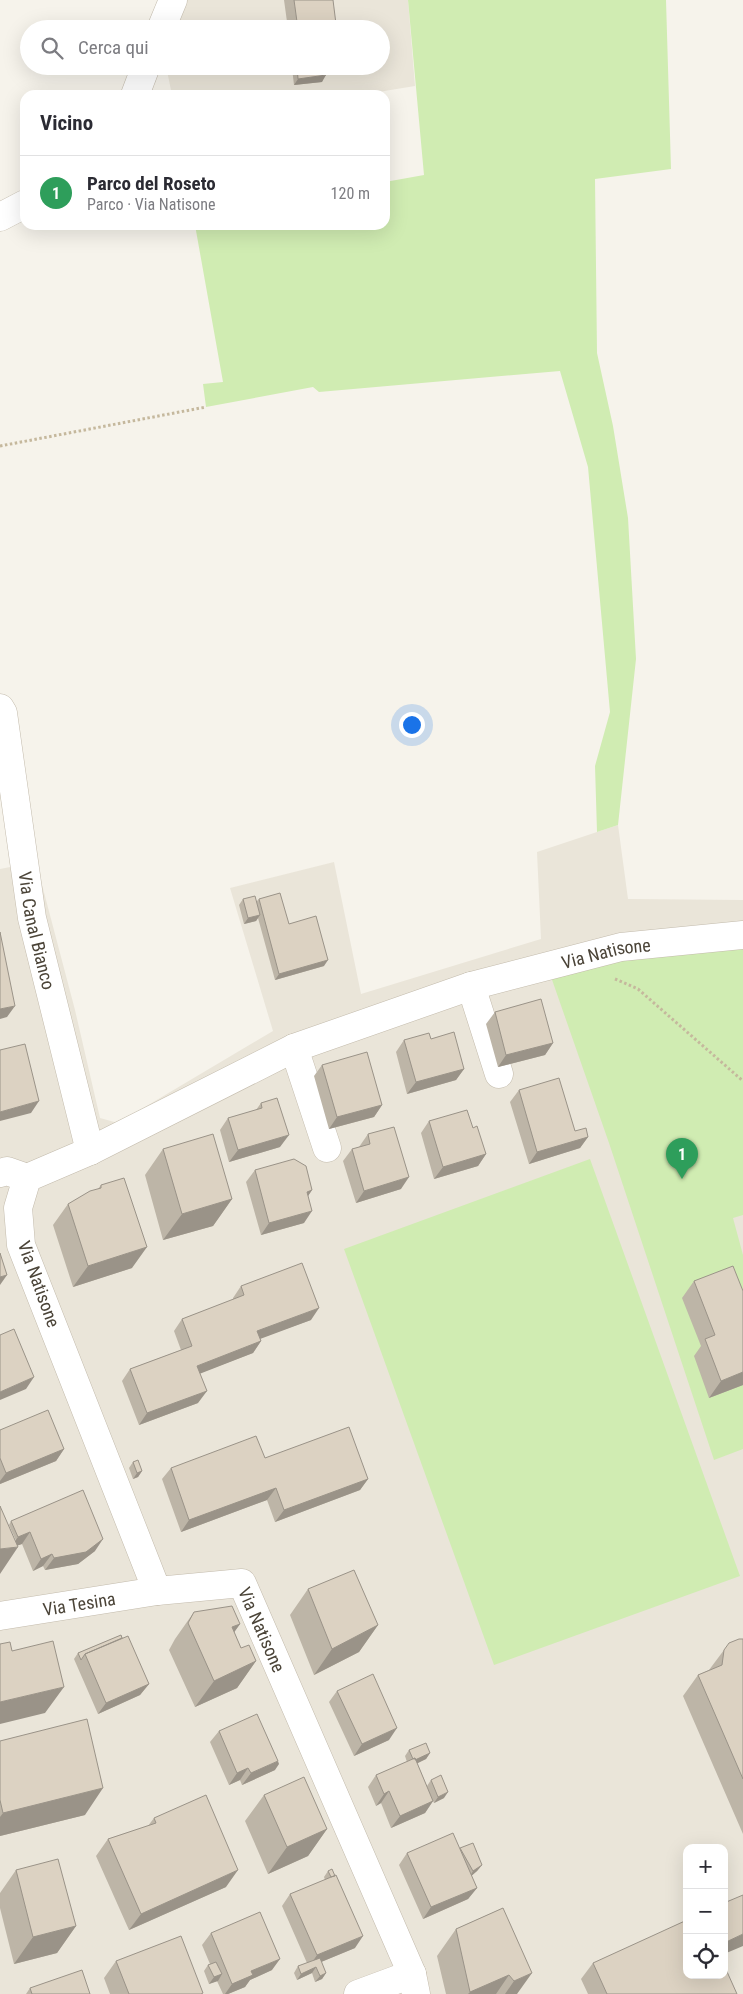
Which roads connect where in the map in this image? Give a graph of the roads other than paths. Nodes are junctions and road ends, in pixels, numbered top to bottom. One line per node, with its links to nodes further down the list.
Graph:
1 (173, 0): 2 (street)
2 (165, 20)
3 (143, 75): 4 (street)
4 (137, 90)
5 (20, 207): 6 (street)
6 (0, 217)
7 (0, 708): 13 (street, Via Canal Bianco)
8 (743, 934): 9 (street, Via Natisone)
9 (470, 986): 10 (street, Via Natisone); 11 (street)
10 (294, 1048): 12 (street); 13 (street, Via Natisone)
11 (499, 1074)
12 (327, 1148)
13 (90, 1151): 15 (street, Via Natisone)
14 (0, 1173): 15 (street)
15 (27, 1178): 16 (street, Via Natisone)
16 (157, 1591): 17 (street, Via Tesina); 18 (street, Via Natisone)
17 (0, 1616)
18 (414, 1984): 19 (street)
19 (358, 1994)

